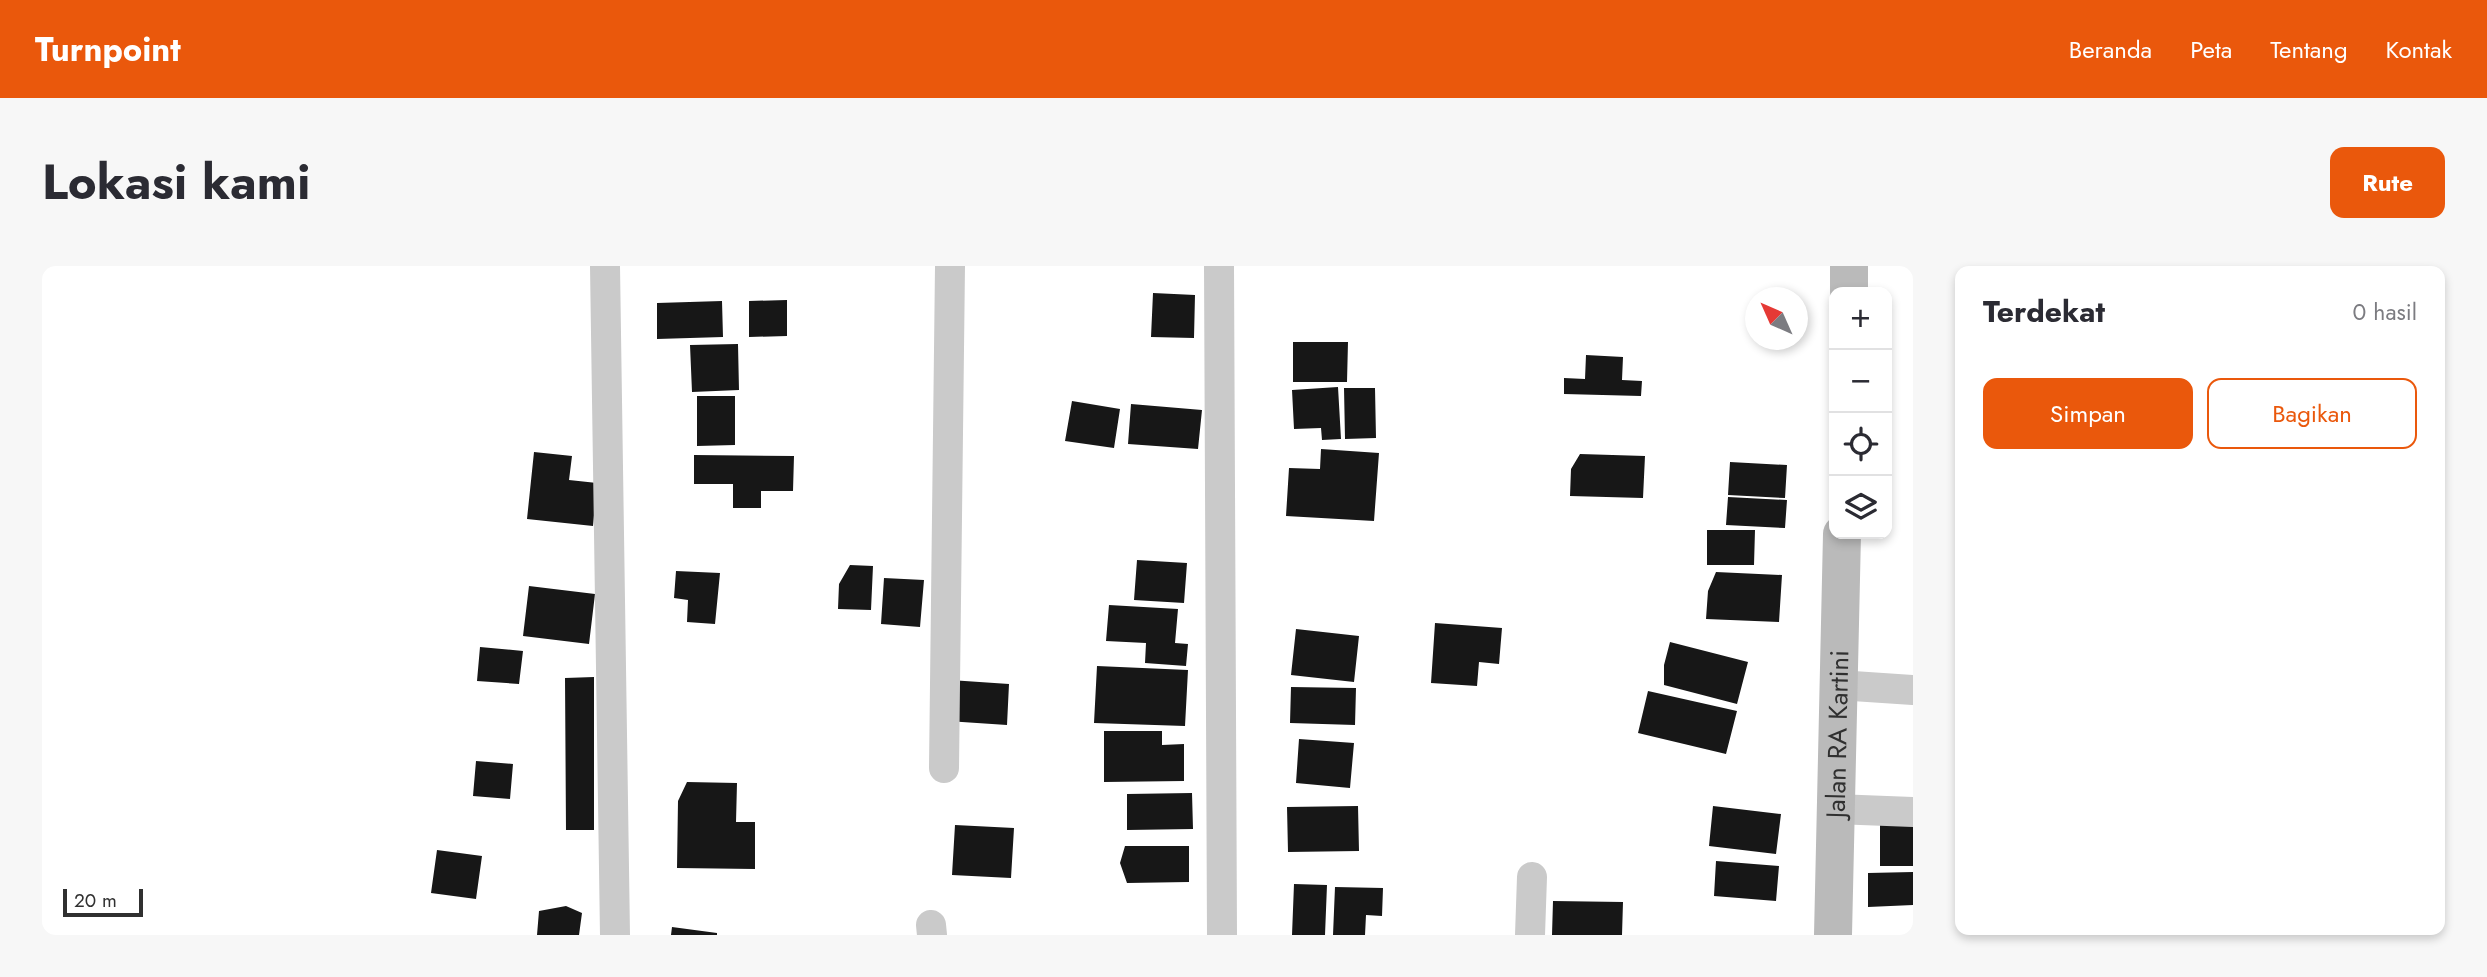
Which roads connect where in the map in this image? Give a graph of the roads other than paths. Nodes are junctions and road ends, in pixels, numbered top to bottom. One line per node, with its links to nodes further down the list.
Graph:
1 (605, 266): 13 (street)
2 (950, 266): 9 (street)
3 (1219, 266): 14 (street)
4 (1849, 266): 5 (main road)
5 (1849, 287)
6 (1842, 539): 7 (main road, Jalan RA Kartini)
7 (1838, 685): 8 (street); 10 (main road, Jalan RA Kartini)
8 (1913, 690)
9 (944, 768)
10 (1835, 809): 11 (street); 16 (main road, Jalan RA Kartini)
11 (1913, 812)
12 (1532, 877): 15 (street)
13 (615, 935)
14 (1222, 935)
15 (1530, 935)
16 (1833, 935)

